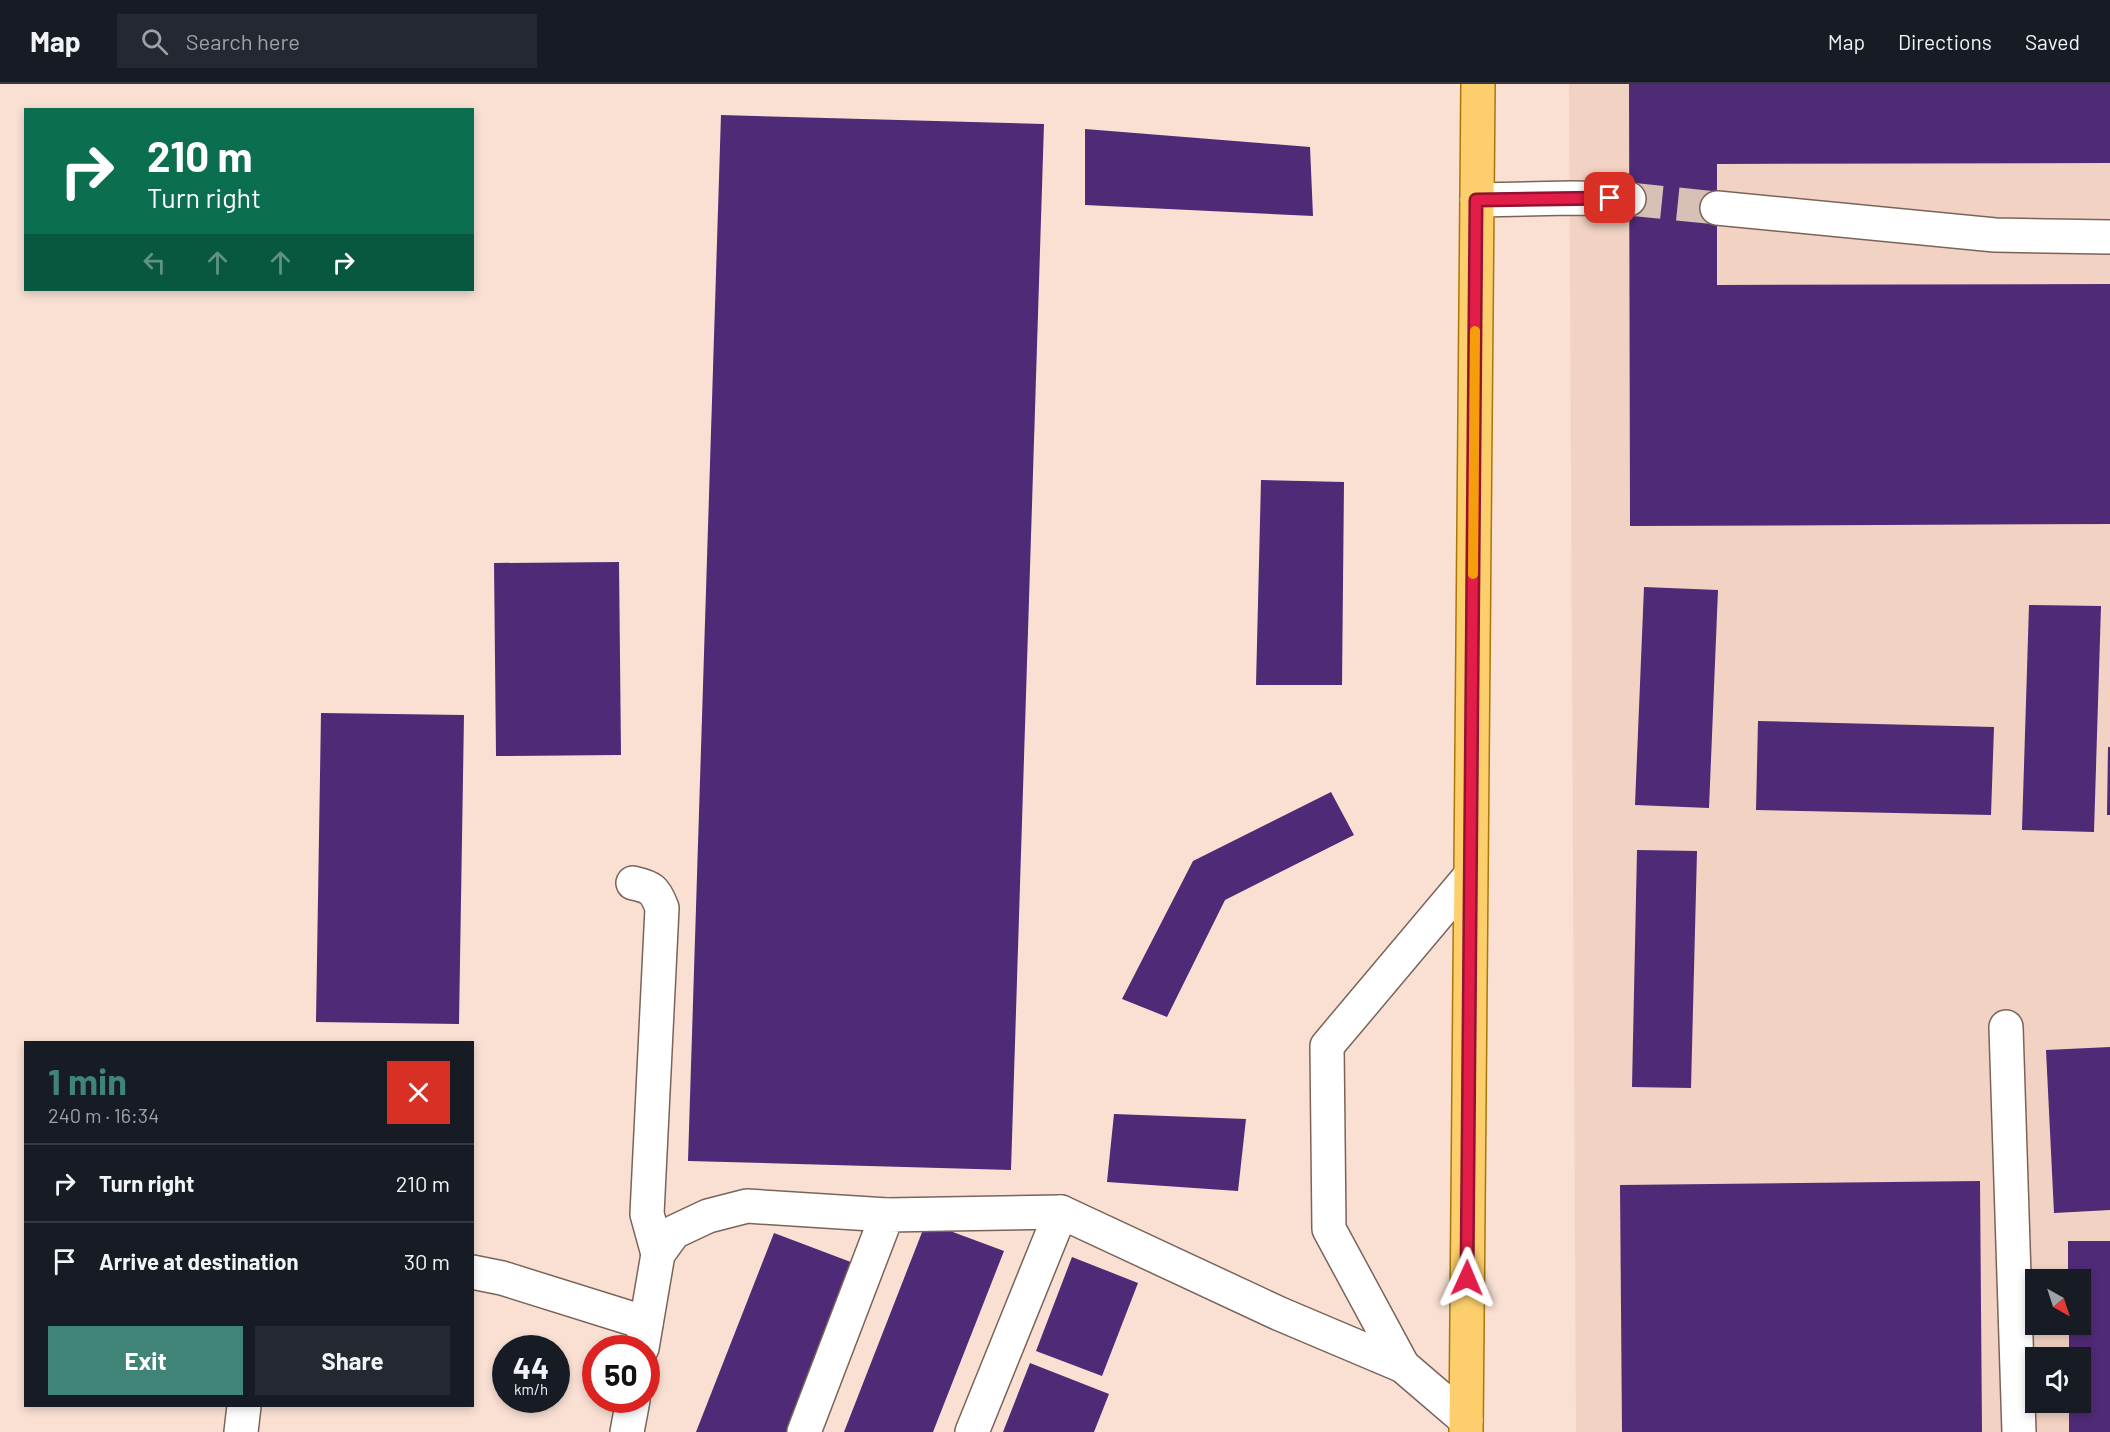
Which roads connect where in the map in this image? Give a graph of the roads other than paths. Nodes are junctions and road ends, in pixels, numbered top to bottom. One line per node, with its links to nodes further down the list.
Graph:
1 (1478, 84): 3 (main road)
2 (1629, 199): 3 (lane)
3 (1476, 200): 6 (main road)
4 (1717, 208): 5 (lane)
5 (2110, 237)
6 (1470, 876): 15 (lane); 18 (main road)
7 (633, 883): 11 (lane)
8 (2006, 1027): 23 (lane)
9 (1061, 1212): 10 (lane); 15 (lane); 22 (lane)
10 (887, 1215): 11 (lane); 21 (lane)
11 (658, 1254): 14 (lane)
12 (474, 1272): 13 (lane)
13 (642, 1335)
14 (644, 1335)
15 (1403, 1366): 18 (lane)
16 (244, 1407): 19 (lane)
17 (631, 1413): 20 (lane)
18 (1466, 1426)
19 (242, 1432)
20 (627, 1432)
21 (804, 1432)
22 (972, 1432)
23 (2019, 1432)

